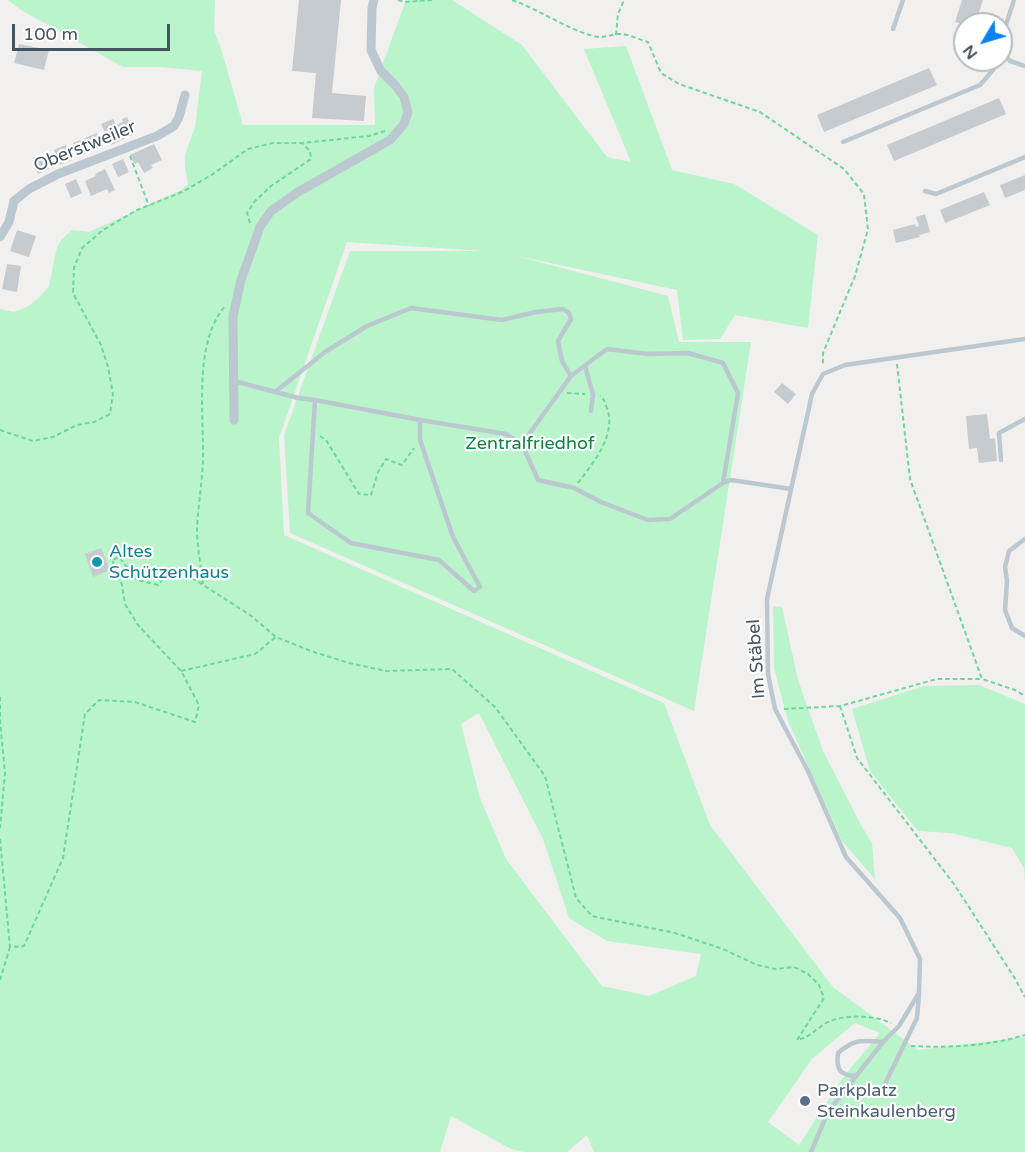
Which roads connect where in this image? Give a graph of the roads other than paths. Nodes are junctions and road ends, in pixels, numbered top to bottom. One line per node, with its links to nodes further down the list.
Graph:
1 (374, 0): 13 (street)
2 (903, 0): 3 (lane)
3 (893, 29)
4 (991, 72): 6 (lane)
5 (185, 94): 9 (street, Oberstweiler)
6 (843, 142)
7 (1025, 157): 8 (lane)
8 (925, 191)
9 (0, 235)
10 (1025, 339): 23 (lane, Im Stäbel)
11 (585, 366): 12 (lane); 16 (lane); 22 (lane)
12 (571, 376): 14 (lane); 20 (lane)
13 (234, 381): 14 (lane); 18 (street)
14 (275, 392): 15 (lane)
15 (315, 400): 19 (lane); 19 (lane)
16 (591, 411)
17 (1025, 419): 21 (lane)
18 (234, 420)
19 (420, 420): 20 (lane)
20 (522, 444): 22 (lane)
21 (1002, 460)
22 (723, 483): 23 (lane)
23 (791, 489): 26 (lane, Im Stäbel)
24 (1025, 539): 25 (lane)
25 (1025, 636)
26 (919, 993): 27 (lane, Im Stäbel); 29 (lane)
27 (883, 1042): 28 (lane, Im Stäbel); 28 (lane)
28 (856, 1076): 30 (lane, Im Stäbel)
29 (881, 1092)
30 (811, 1152)

